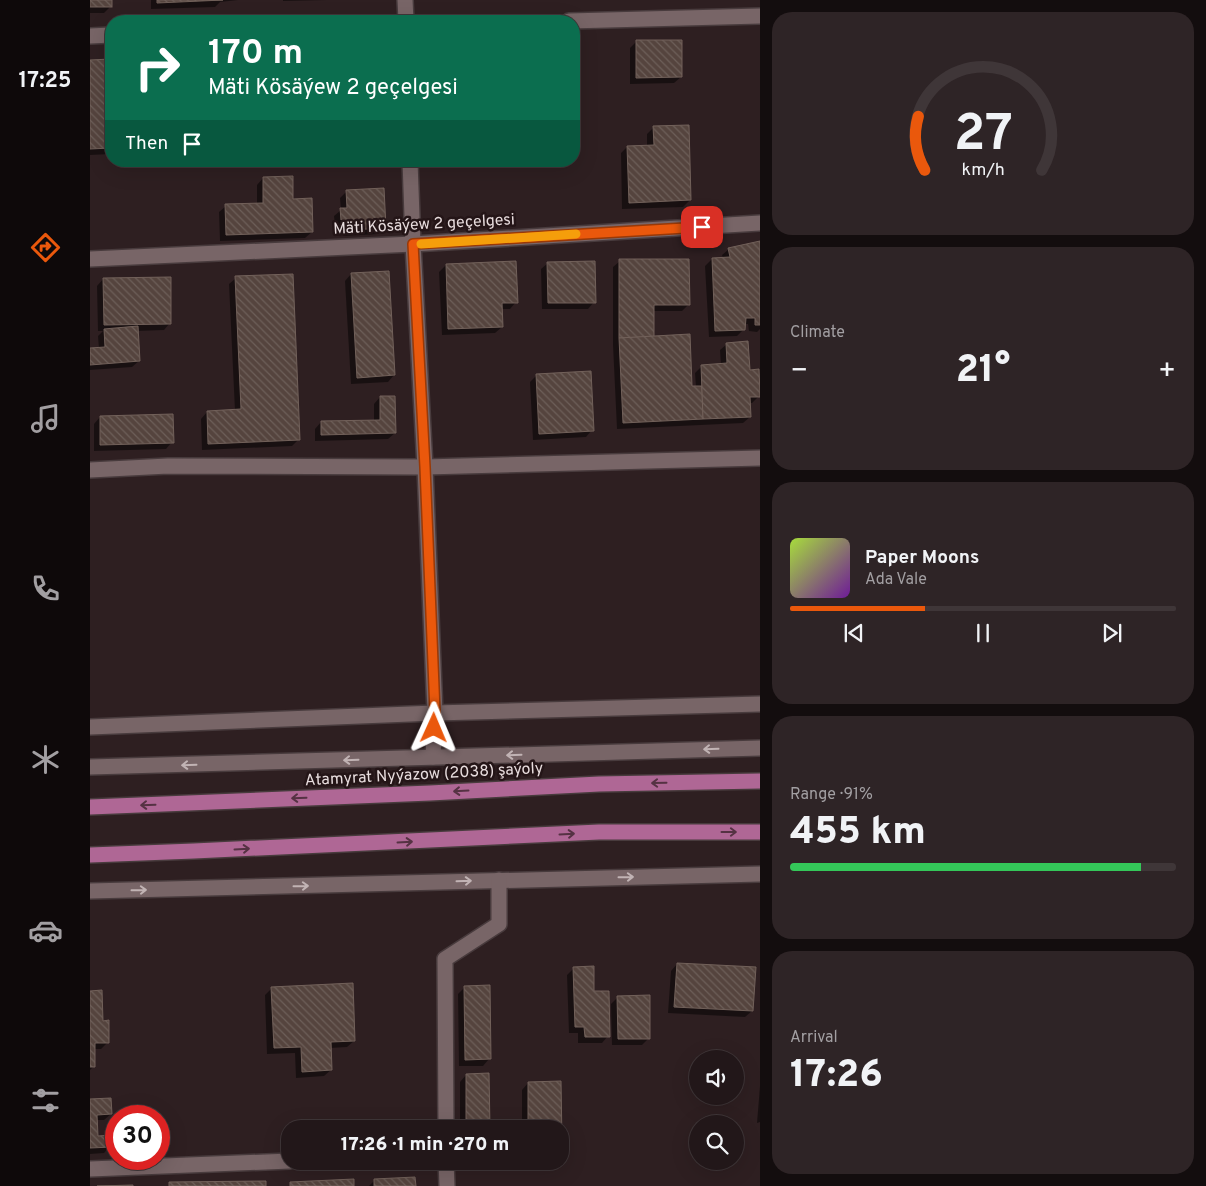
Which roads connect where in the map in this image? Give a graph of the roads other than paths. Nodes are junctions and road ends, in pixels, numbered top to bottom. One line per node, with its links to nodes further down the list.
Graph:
1 (405, 0): 2 (street)
2 (406, 15)
3 (760, 16): 4 (street)
4 (580, 21)
5 (105, 35): 6 (street)
6 (90, 36)
7 (410, 167): 9 (street)
8 (760, 223): 9 (street, Mäti Kösäýew 2 geçelgesi)
9 (413, 244): 10 (street, Mäti Kösäýew 2 geçelgesi); 12 (street)
10 (90, 259)
11 (760, 458): 12 (street)
12 (425, 467): 13 (street); 15 (street)
13 (90, 470)
14 (760, 704): 15 (street)
15 (435, 712): 16 (street); 18 (street)
16 (90, 727)
17 (760, 748): 18 (street, one-way to 18)
18 (433, 758): 19 (street, one-way to 19)
19 (90, 767)
20 (760, 781): 21 (main road, Atamyrat Nyýazow (2038) şaýoly, one-way to 21)
21 (90, 807)
22 (760, 832): 23 (main road, one-way to 22)
23 (90, 855)
24 (760, 874): 25 (street, one-way to 24)
25 (499, 880): 26 (street, one-way to 25); 27 (street)
26 (90, 891)
27 (446, 1120)
28 (281, 1161): 29 (street)
29 (90, 1169)
30 (446, 1170): 31 (street)
31 (447, 1186)

